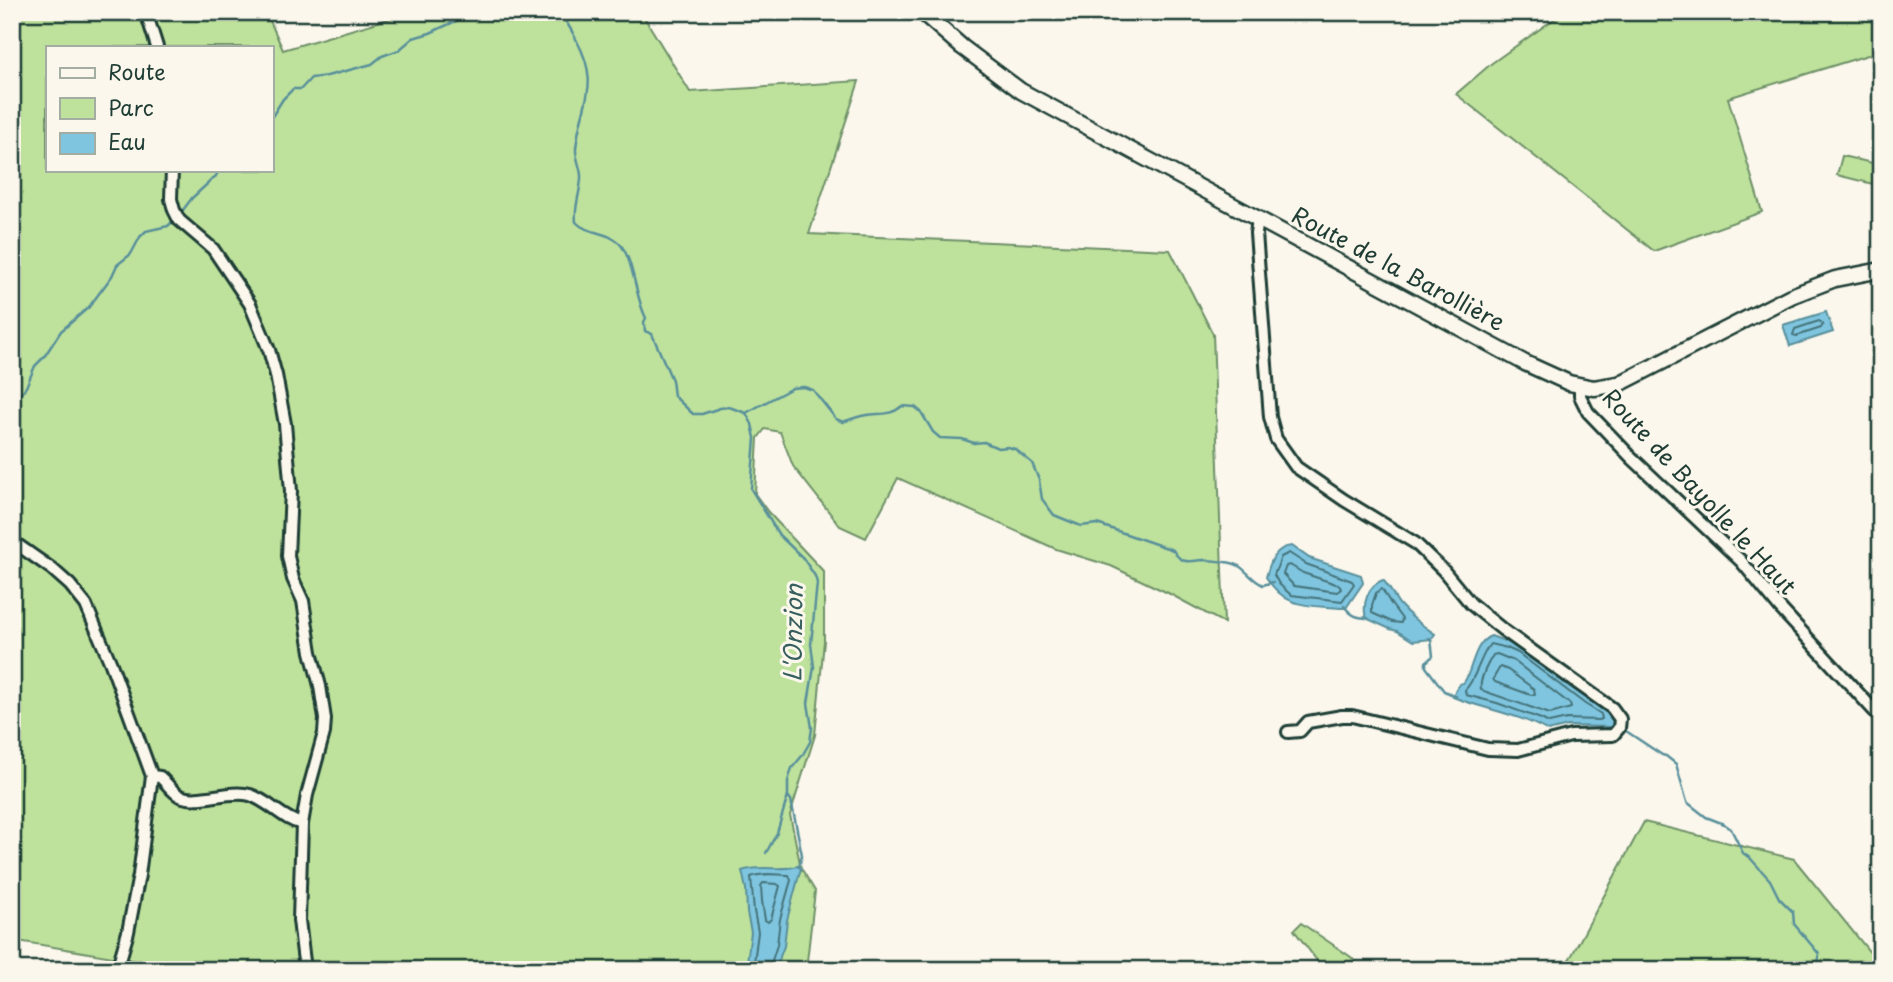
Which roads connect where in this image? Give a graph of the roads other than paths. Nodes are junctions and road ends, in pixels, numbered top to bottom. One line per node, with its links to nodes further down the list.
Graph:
1 (146, 12): 3 (street)
2 (922, 12): 5 (main road, Route de la Barollière)
3 (158, 46)
4 (173, 172): 12 (street)
5 (1258, 219): 7 (main road, Route de la Barollière); 10 (street)
6 (1881, 270): 7 (main road, Route de la Barollière)
7 (1580, 385): 9 (street, Route de Bayolle le Haut)
8 (12, 541): 11 (street)
9 (1881, 718)
10 (1288, 732)
11 (152, 776): 12 (street); 13 (street)
12 (302, 824): 14 (street)
13 (117, 970)
14 (305, 970)

